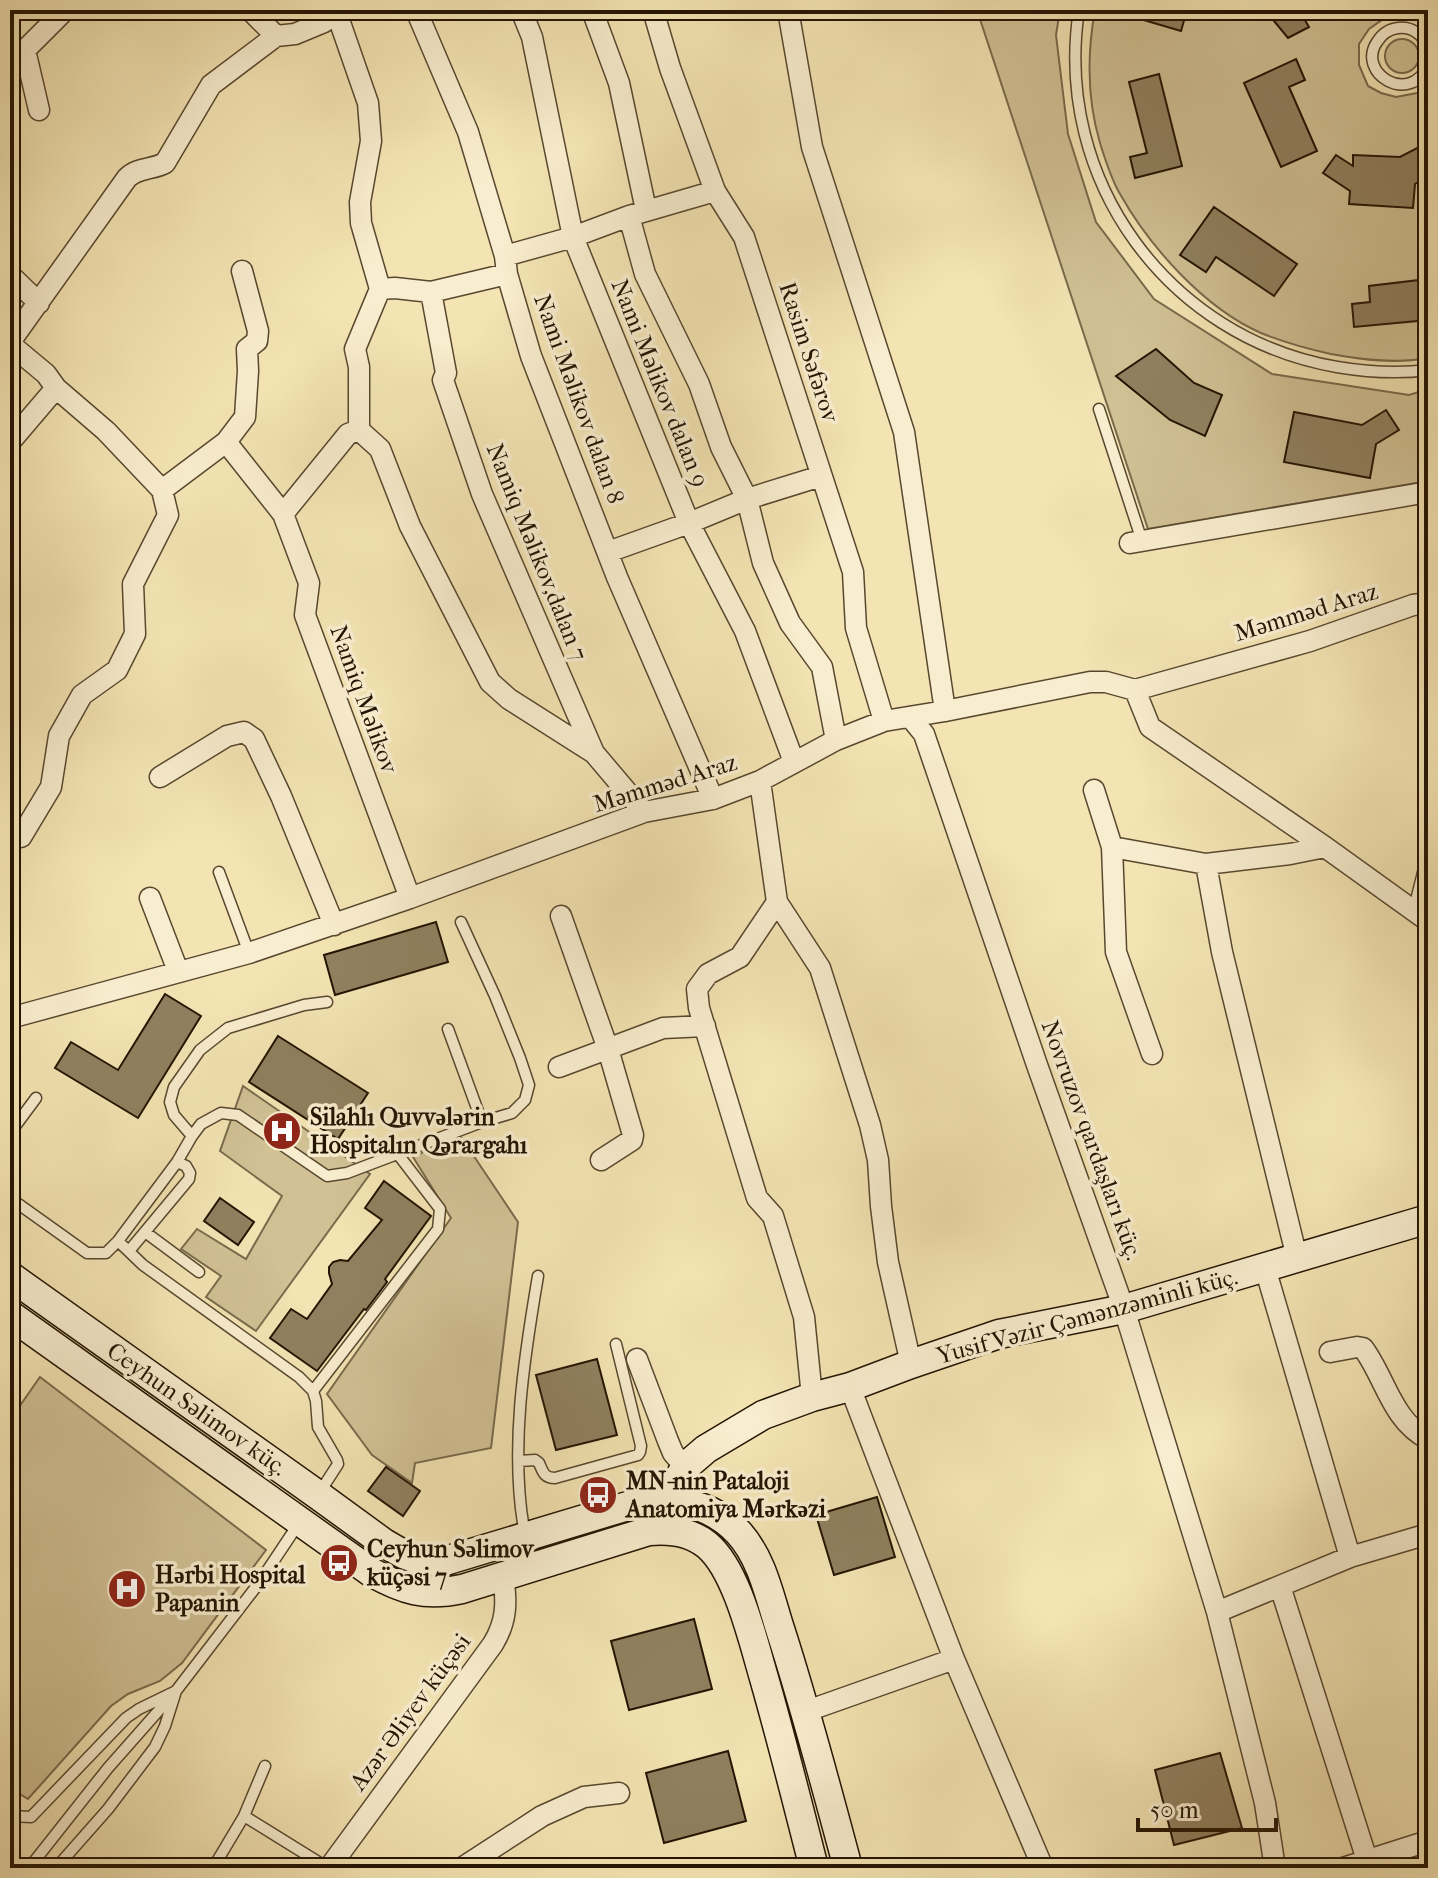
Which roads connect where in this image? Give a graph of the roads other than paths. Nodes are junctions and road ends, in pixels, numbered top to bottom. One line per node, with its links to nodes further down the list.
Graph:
1 (65, 10): 12 (street)
2 (250, 10): 10 (street)
3 (416, 10): 18 (street, Nami Məlikov dalan 8)
4 (521, 10): 17 (street, Nami Məlikov dalan 9)
5 (592, 10): 16 (street)
6 (653, 10): 15 (street, Rasim Səfərov)
7 (788, 10): 41 (street)
8 (1079, 10): 25 (lane)
9 (336, 11): 10 (street); 21 (street)
10 (276, 36): 23 (street)
11 (1428, 46): 13 (lane)
12 (17, 50): 14 (street)
13 (1428, 66)
14 (39, 110)
15 (715, 191): 16 (street); 31 (street, Rasim Səfərov)
16 (638, 213): 17 (street); 34 (street)
17 (573, 237): 18 (street); 36 (street, Nami Məlikov dalan 9)
18 (506, 265): 22 (street); 38 (street, Nami Məlikov dalan 8)
19 (242, 271): 30 (street)
20 (10, 275): 23 (street)
21 (380, 289): 22 (street); 28 (street)
22 (431, 292): 45 (street, Namiq Məlikov,dalan 7)
23 (39, 303): 24 (street)
24 (10, 343): 26 (street)
25 (1428, 370)
26 (56, 388): 29 (street); 32 (street)
27 (1099, 409): 37 (lane)
28 (359, 430): 35 (street); 45 (street)
29 (10, 442)
30 (226, 442): 32 (street); 35 (street, Namiq Məlikov)
31 (821, 476): 34 (street); 43 (street, Rasim Səfərov)
32 (162, 490): 52 (street)
33 (1428, 492): 37 (street)
34 (747, 499): 36 (street); 44 (street)
35 (283, 514): 59 (street, Namiq Məlikov)
36 (689, 523): 38 (street); 46 (street, Nami Məlikov dalan 9)
37 (1136, 542)
38 (608, 552): 50 (street, Nami Məlikov dalan 8)
39 (1428, 603): 40 (street, Məmməd Araz)
40 (1135, 690): 41 (street, Məmməd Araz); 54 (street)
41 (945, 711): 42 (street, Məmməd Araz)
42 (910, 717): 43 (street, Məmməd Araz); 91 (street, Novruzov qardaşları küç.)
43 (884, 721): 44 (street, Məmməd Araz)
44 (836, 740): 46 (street, Məmməd Araz)
45 (594, 753): 51 (street, Namiq Məlikov,dalan 7)
46 (794, 762): 48 (street, Məmməd Araz)
47 (160, 777): 64 (street)
48 (760, 781): 50 (street, Məmməd Araz); 60 (street)
49 (1094, 790): 53 (street)
50 (713, 799): 51 (street, Məmməd Araz)
51 (644, 812): 59 (street, Məmməd Araz)
52 (14, 837)
53 (1112, 847): 55 (street); 72 (street)
54 (1325, 847): 55 (street); 62 (street)
55 (1206, 864): 86 (street)
56 (219, 872): 65 (lane)
57 (1428, 873): 62 (street)
58 (150, 898): 66 (street)
59 (410, 898): 64 (street, Məmməd Araz)
60 (777, 902): 69 (street); 96 (street)
61 (561, 916): 71 (street)
62 (1423, 917)
63 (461, 922): 75 (lane)
64 (334, 925): 65 (street, Məmməd Araz)
65 (249, 953): 66 (street, Məmməd Araz)
66 (178, 971): 68 (street, Məmməd Araz)
67 (327, 1002): 77 (lane)
68 (10, 1018)
69 (705, 1026): 71 (street); 99 (street)
70 (448, 1029): 75 (lane)
71 (608, 1049): 73 (street); 79 (street)
72 (1152, 1054)
73 (559, 1067)
74 (36, 1098): 76 (lane)
75 (482, 1122): 78 (lane)
76 (10, 1133)
77 (192, 1136): 78 (lane); 80 (lane)
78 (397, 1153): 98 (lane)
79 (601, 1160)
80 (177, 1162): 83 (lane); 84 (lane)
81 (10, 1198): 84 (lane)
82 (1428, 1219): 86 (main road, Yusif Vəzir Çəmənzəminli küç.)
83 (145, 1232): 85 (lane); 88 (lane)
84 (118, 1241): 85 (lane)
85 (129, 1251): 98 (lane)
86 (1297, 1258): 87 (main road, Yusif Vəzir Çəmənzəminli küç.)
87 (1265, 1268): 91 (main road, Yusif Vəzir Çəmənzəminli küç.); 109 (street)
88 (199, 1272)
89 (10, 1276): 103 (main road, Ceyhun Səlimov küç.)
90 (538, 1276): 101 (lane)
91 (1124, 1309): 96 (main road, Yusif Vəzir Çəmənzəminli küç.); 112 (street, Novruzov qardaşları küç.)
92 (10, 1315): 105 (main road, Ceyhun Səlimov küç.)
93 (616, 1344): 101 (lane)
94 (1330, 1352): 100 (street)
95 (637, 1359): 102 (street)
96 (911, 1364): 97 (main road, Yusif Vəzir Çəmənzəminli küç.)
97 (850, 1387): 99 (main road, Yusif Vəzir Çəmənzəminli küç.); 113 (street)
98 (313, 1391): 103 (lane)
99 (812, 1397): 102 (main road, Yusif Vəzir Çəmənzəminli küç.)
100 (1428, 1439)
101 (519, 1461): 108 (lane)
102 (685, 1467): 104 (main road)
103 (318, 1495): 105 (main road); 108 (main road, Ceyhun Səlimov küç.)
104 (672, 1500): 106 (main road); 108 (main road, Ceyhun Səlimov küç.); 115 (main road)
105 (300, 1521): 110 (main road, Ceyhun Səlimov küç.); 114 (lane)
106 (670, 1529): 110 (main road, Ceyhun Səlimov küç.); 121 (main road)
107 (1428, 1534): 109 (street)
108 (525, 1536)
109 (1350, 1557): 111 (street)
110 (503, 1576): 127 (street, Azər Əliyev küçəsi)
111 (1280, 1586): 112 (street); 123 (street)
112 (1217, 1612): 132 (street, Novruzov qardaşları küç.)
113 (954, 1659): 115 (street); 131 (street)
114 (176, 1691): 118 (lane); 124 (lane); 125 (lane)
115 (807, 1711): 120 (main road)
116 (265, 1766): 119 (lane)
117 (619, 1793): 128 (street)
118 (10, 1816)
119 (244, 1816): 126 (lane); 127 (lane)
120 (836, 1821): 121 (main road); 130 (main road)
121 (804, 1829): 129 (main road)
122 (1428, 1841): 123 (street)
123 (1367, 1860): 133 (street)
124 (29, 1868)
125 (56, 1868)
126 (213, 1868)
127 (328, 1868)
128 (462, 1868)
129 (814, 1868)
130 (848, 1868)
131 (1043, 1868)
132 (1275, 1868)
133 (1343, 1868)

